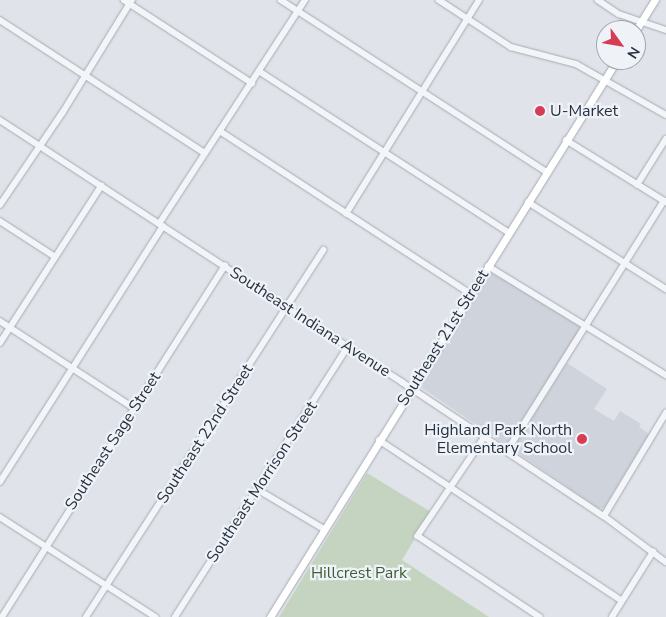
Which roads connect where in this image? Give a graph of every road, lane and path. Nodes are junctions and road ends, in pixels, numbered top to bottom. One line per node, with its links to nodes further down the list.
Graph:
1 (281, 0): 8 (street)
2 (305, 0): 8 (street)
3 (439, 0): 9 (street)
4 (479, 0): 9 (street)
5 (598, 0): 11 (street)
6 (655, 0): 12 (main road)
7 (129, 1): 17 (street); 19 (street)
8 (298, 11): 16 (street); 20 (street)
9 (468, 19): 18 (street); 20 (street)
10 (0, 20): 17 (street)
11 (638, 20)
12 (642, 20)
13 (646, 23): 14 (street)
14 (666, 30)
15 (611, 70): 18 (main road, Southeast 21st Street)
16 (259, 72): 19 (street); 27 (street)
17 (85, 75): 26 (street); 28 (street)
18 (605, 80): 21 (street); 25 (main road, Southeast 21st Street)
19 (252, 83): 23 (street)
20 (422, 91): 27 (street); 29 (street)
21 (666, 115)
22 (0, 120): 26 (street, Southeast Indiana Avenue)
23 (220, 131): 28 (street); 35 (street)
24 (666, 139): 30 (street)
25 (566, 140): 29 (main road, Southeast 21st Street); 30 (street)
26 (40, 146): 31 (street, Southeast Indiana Avenue); 34 (street)
27 (384, 152): 35 (street); 38 (street)
28 (205, 153): 37 (street)
29 (547, 172): 32 (main road, Southeast 21st Street)
30 (638, 185): 33 (street)
31 (101, 186): 37 (street, Southeast Indiana Avenue); 40 (street)
32 (528, 202): 38 (main road, Southeast 21st Street); 41 (street)
33 (665, 202): 41 (street)
34 (0, 205)
35 (346, 214): 45 (street)
36 (0, 221): 40 (street)
37 (161, 225): 42 (street, Southeast Indiana Avenue); 52 (street)
38 (509, 233): 43 (main road, Southeast 21st Street)
39 (324, 250): 46 (street, Southeast 22nd Street)
40 (54, 256): 49 (street)
41 (625, 263): 44 (street); 48 (street)
42 (225, 266): 46 (street, Southeast Indiana Avenue); 55 (street, Southeast Sage Street)
43 (488, 266): 45 (main road, Southeast 21st Street); 48 (street)
44 (666, 289)
45 (470, 294): 54 (main road, Southeast 21st Street)
46 (286, 306): 51 (street, Southeast Indiana Avenue); 69 (street, Southeast 22nd Street)
47 (0, 321): 49 (street)
48 (587, 326): 53 (street); 59 (street)
49 (10, 327): 50 (street); 52 (street)
50 (0, 343)
51 (348, 346): 54 (street, Southeast Indiana Avenue); 62 (street, Southeast Morrison Street)
52 (72, 368): 55 (street); 60 (street)
53 (666, 375)
54 (412, 388): 57 (street, Southeast Indiana Avenue); 58 (main road, Southeast 21st Street)
55 (134, 408): 66 (street, Southeast Sage Street)
56 (665, 417): 63 (street)
57 (485, 437): 59 (street, Southeast Indiana Avenue); 61 (street)
58 (379, 440): 61 (street); 65 (main road, Southeast 21st Street)
59 (507, 451): 63 (street, Southeast Indiana Avenue)
60 (0, 482)
61 (451, 487): 70 (street); 76 (street)
62 (257, 489): 65 (street); 74 (street, Southeast Morrison Street)
63 (604, 516): 67 (street, Southeast Indiana Avenue)
64 (0, 517): 66 (street)
65 (324, 529): 75 (main road, Southeast 21st Street)
66 (46, 546): 69 (street); 71 (street, Southeast Sage Street)
67 (653, 552): 68 (street, Southeast Indiana Avenue); 70 (street)
68 (666, 562)
69 (108, 585): 72 (street, Southeast 22nd Street); 73 (street)
70 (622, 601): 77 (street)
71 (2, 617)
72 (86, 617)
73 (156, 617)
74 (175, 617)
75 (270, 617)
76 (540, 617)
77 (612, 617)

